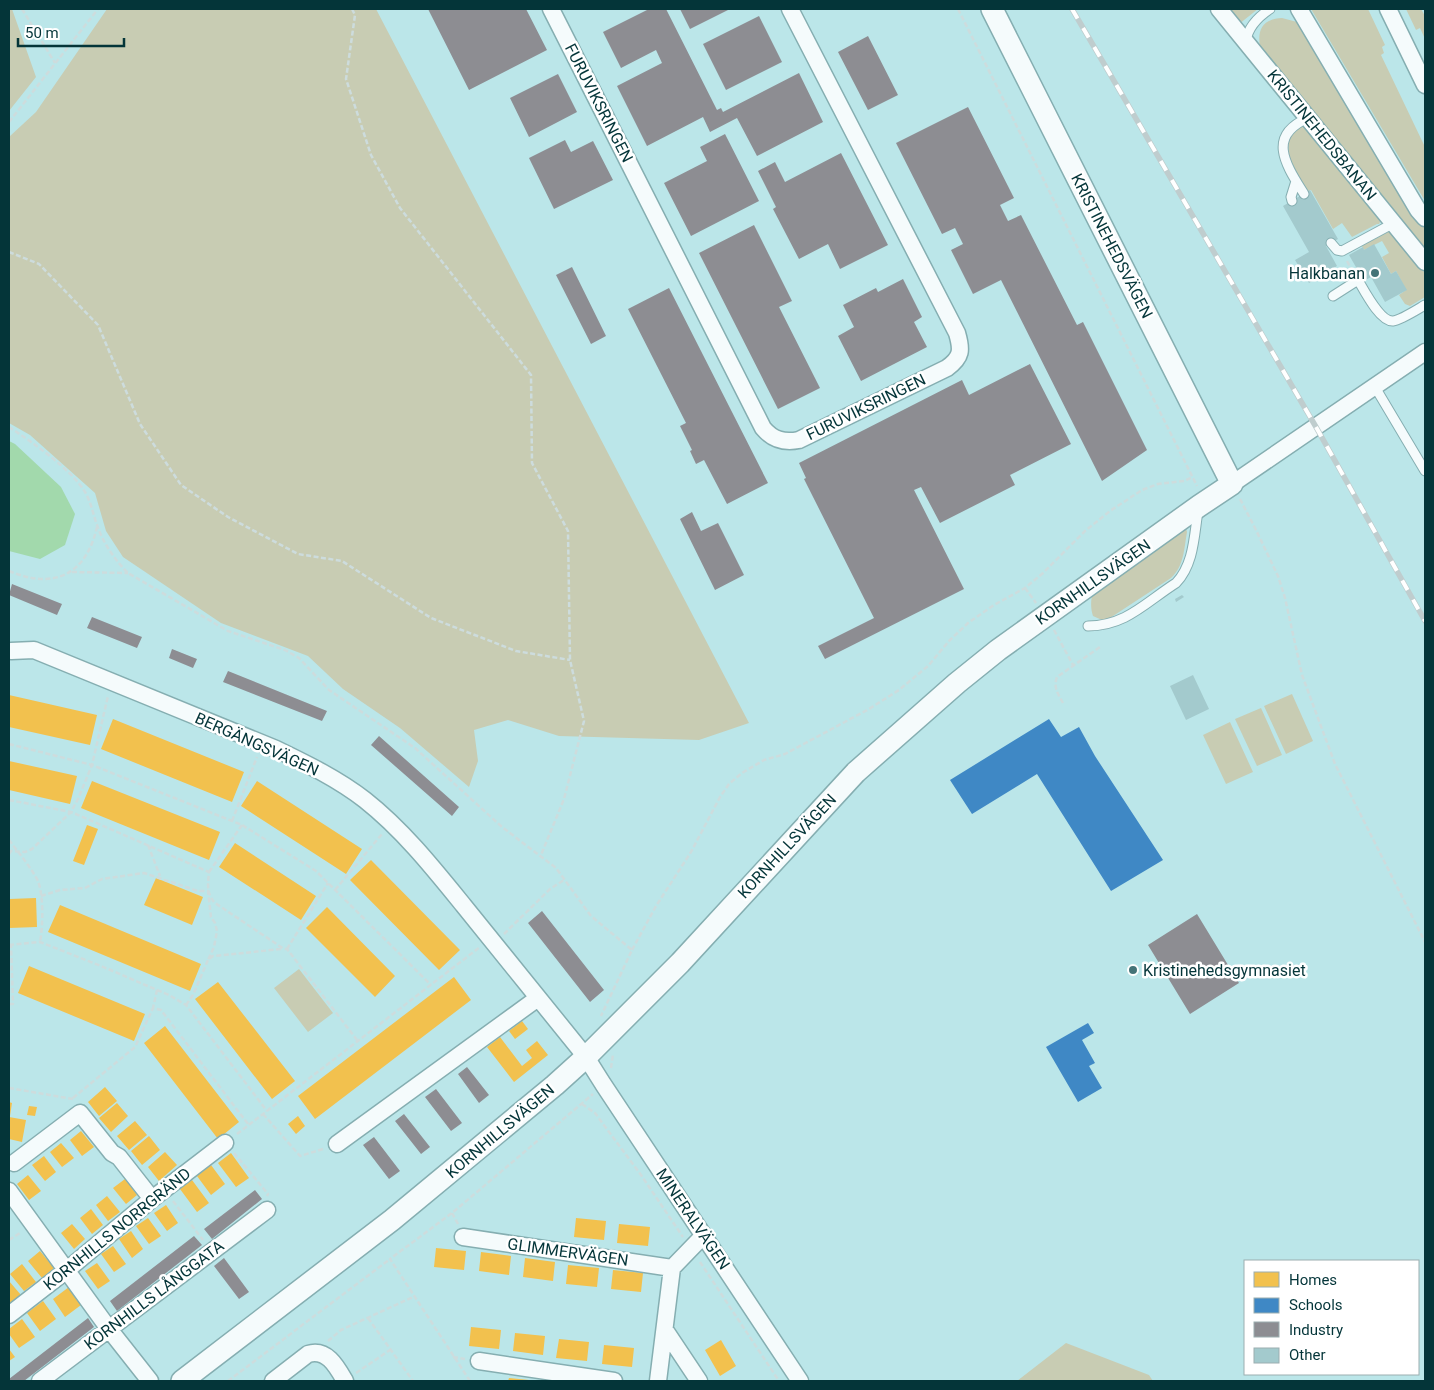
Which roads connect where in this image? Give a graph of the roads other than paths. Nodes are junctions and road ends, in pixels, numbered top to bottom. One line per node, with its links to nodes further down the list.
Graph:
1 (551, 9): 2 (street, FURUVIKSRINGEN)
2 (790, 9)
3 (992, 9): 23 (street, KRISTINEHEDSVÄGEN)
4 (1219, 9): 8 (street, KRISTINEHEDSBANAN)
5 (1270, 9): 8 (lane)
6 (1299, 9): 14 (street, KRISTINEHEDSBANAN)
7 (1388, 9): 9 (street)
8 (1246, 42): 10 (street, KRISTINEHEDSBANAN)
9 (1425, 85)
10 (1308, 118): 11 (lane); 15 (street, KRISTINEHEDSBANAN)
11 (1296, 181): 12 (lane); 13 (lane)
12 (1304, 194)
13 (1292, 201)
14 (1425, 218)
15 (1394, 224): 16 (lane); 17 (street, KRISTINEHEDSBANAN)
16 (1331, 243)
17 (1425, 262)
18 (1333, 296): 19 (lane)
19 (1425, 305)
20 (1425, 352): 21 (street, KORNHILLSVÄGEN)
21 (1375, 387): 22 (lane); 23 (street, KORNHILLSVÄGEN)
22 (1425, 471)
23 (1232, 484): 24 (street, KORNHILLSVÄGEN)
24 (1202, 504): 25 (lane); 28 (street, KORNHILLSVÄGEN)
25 (1088, 626)
26 (11, 651): 27 (street, BERGÄNGSVÄGEN)
27 (538, 998): 28 (street, BERGÄNGSVÄGEN); 30 (street)
28 (586, 1057): 35 (street, MINERALVÄGEN); 45 (street, KORNHILLSVÄGEN)
29 (225, 1143): 33 (street, KORNHILLS NORRGRÄND)
30 (337, 1144)
31 (10, 1163): 33 (street)
32 (9, 1191): 38 (street)
33 (158, 1195): 38 (street, KORNHILLS NORRGRÄND)
34 (267, 1210): 40 (street, KORNHILLS LÅNGGATA)
35 (704, 1235): 37 (street); 51 (street, MINERALVÄGEN)
36 (464, 1237): 37 (street, GLIMMERVÄGEN)
37 (672, 1268): 41 (street)
38 (67, 1270): 39 (street, KORNHILLS NORRGRÄND); 40 (street)
39 (9, 1315)
40 (109, 1329): 43 (street, KORNHILLS LÅNGGATA); 44 (street)
41 (665, 1330): 49 (street); 50 (street)
42 (479, 1361): 48 (street)
43 (40, 1381)
44 (150, 1381)
45 (182, 1381)
46 (273, 1381): 47 (street)
47 (345, 1381)
48 (614, 1381)
49 (658, 1381)
50 (698, 1381)
51 (800, 1381)

